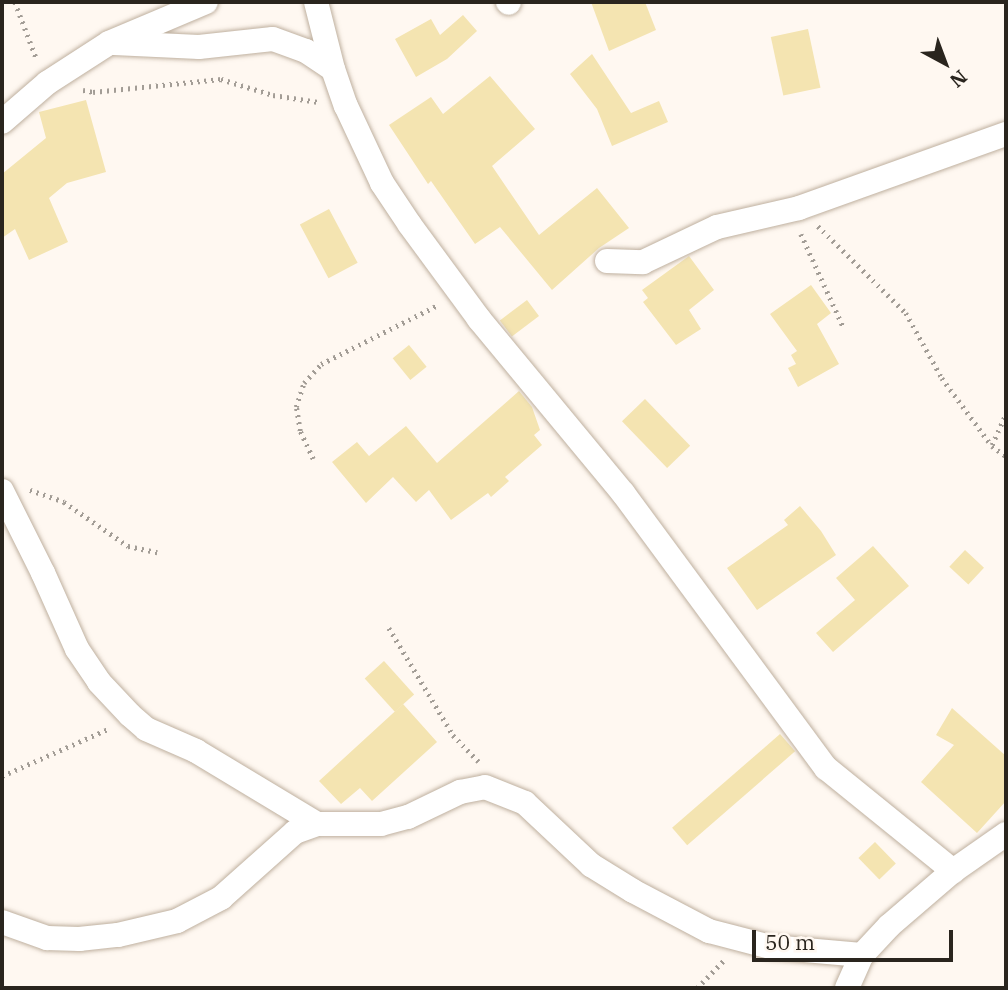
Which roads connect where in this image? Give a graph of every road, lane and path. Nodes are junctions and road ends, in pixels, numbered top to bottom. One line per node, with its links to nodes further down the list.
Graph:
1 (15, 2): 6 (path)
2 (206, 2): 4 (street)
3 (316, 2): 5 (street)
4 (109, 43): 5 (street); 6 (street)
5 (333, 69): 7 (street)
6 (47, 83): 7 (path); 8 (street)
7 (346, 106): 12 (street)
8 (2, 122)
9 (1006, 134): 10 (street)
10 (795, 209): 11 (street); 13 (path); 15 (path)
11 (607, 261)
12 (458, 289): 17 (path); 26 (street)
13 (843, 326)
14 (1006, 413): 15 (path)
15 (992, 446): 16 (path)
16 (1006, 456)
17 (313, 459)
18 (13, 490): 19 (path); 21 (street)
19 (157, 552)
20 (388, 628): 23 (path)
21 (130, 715): 22 (path); 24 (street)
22 (2, 776)
23 (501, 791): 24 (street); 28 (street)
24 (317, 824): 27 (street)
25 (1006, 834): 26 (street)
26 (953, 871): 29 (street)
27 (2, 922)
28 (743, 941): 29 (street); 30 (path)
29 (863, 955): 31 (street)
30 (697, 988)
31 (847, 988)

